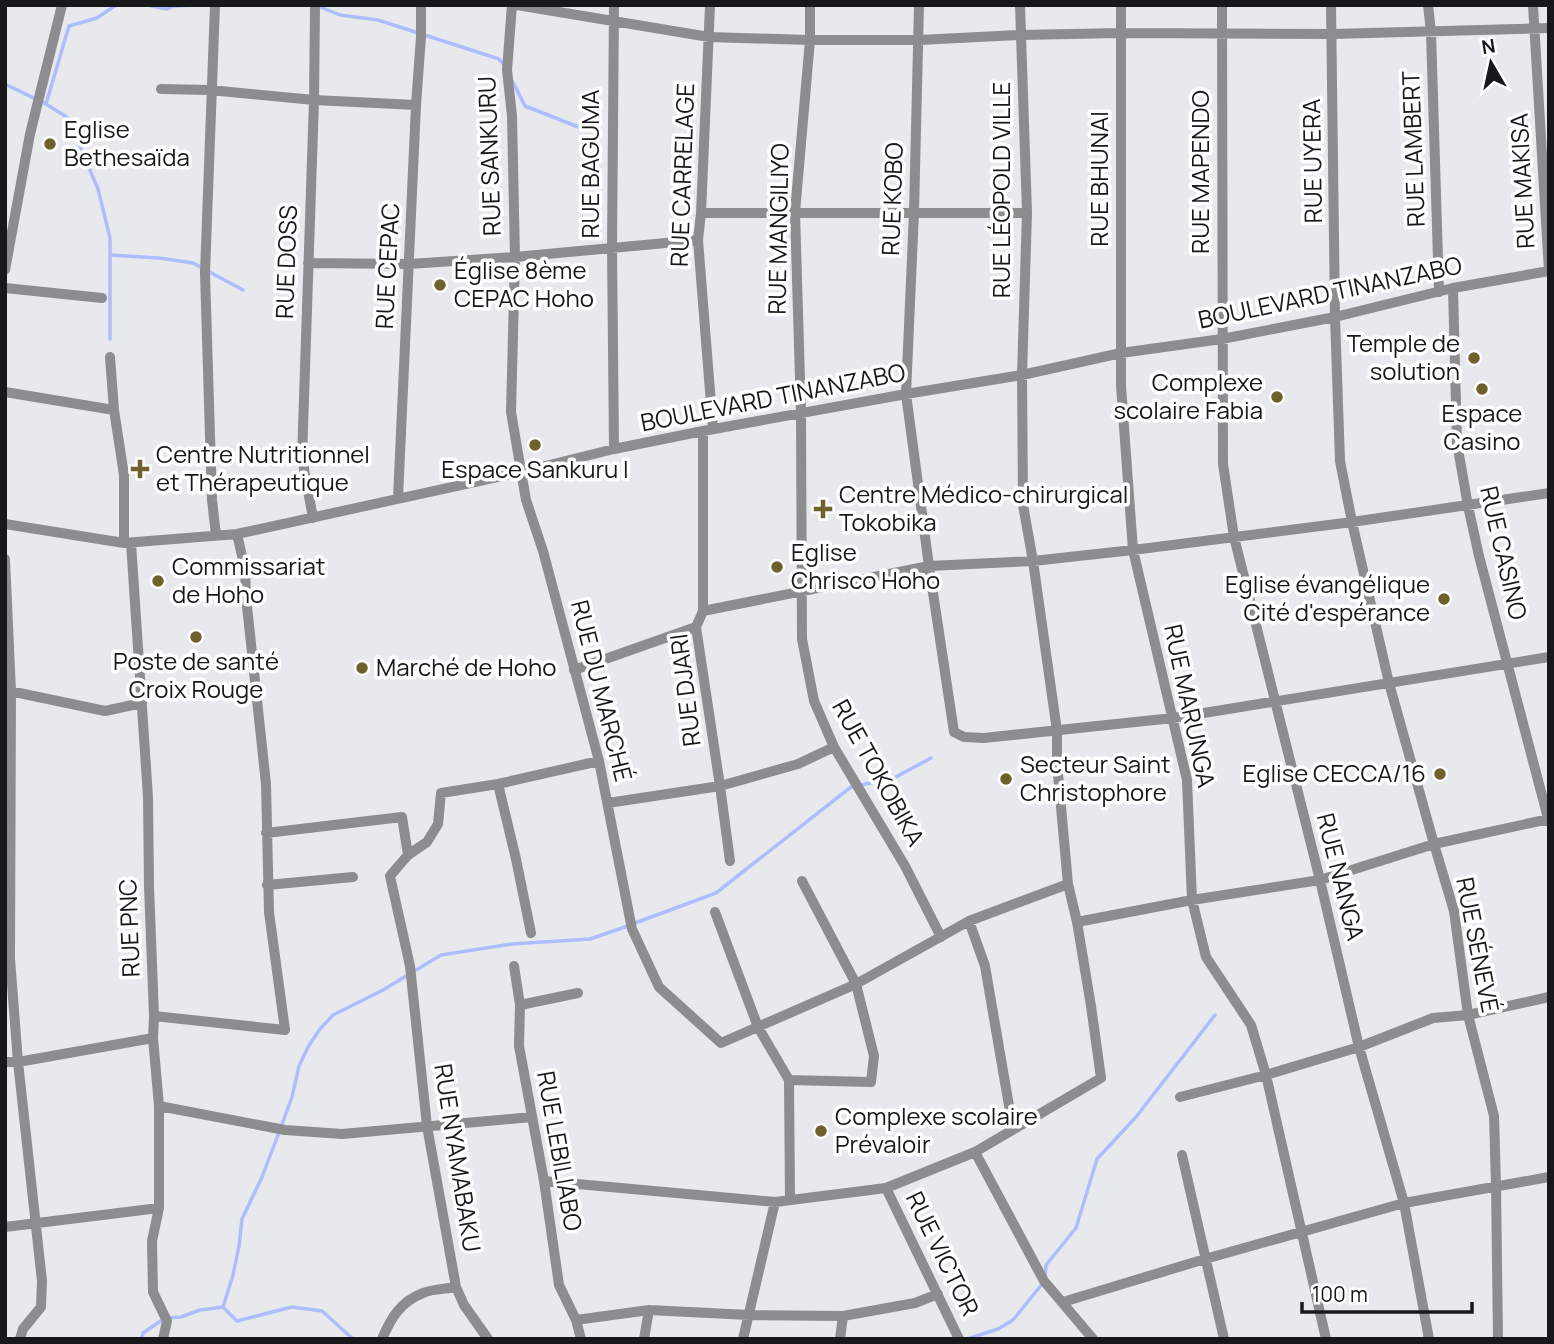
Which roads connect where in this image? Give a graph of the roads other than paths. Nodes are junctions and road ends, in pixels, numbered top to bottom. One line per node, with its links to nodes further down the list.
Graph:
1 (62, 5): 40 (street)
2 (215, 5): 28 (street)
3 (315, 5): 29 (street, RUE DOSS)
4 (421, 5): 30 (street, RUE CEPAC)
5 (515, 5): 16 (street); 37 (street, RUE SANKURU)
6 (614, 5): 16 (street, RUE BAGUMA)
7 (710, 5): 24 (street, RUE CARRELAGE)
8 (810, 5): 25 (street, RUE MANGILIYO)
9 (919, 5): 26 (street, RUE KOBO)
10 (1020, 5): 23 (street, RUE LÉOPOLD VILLE)
11 (1121, 5): 20 (street, RUE BHUNAI)
12 (1222, 5): 21 (street, RUE MAPENDO)
13 (1331, 5): 22 (street, RUE UYERA)
14 (1428, 5): 19 (street, RUE LAMBERT)
15 (1533, 5): 18 (street, RUE MAKISA)
16 (612, 22): 24 (street); 36 (street, RUE BAGUMA)
17 (1549, 28): 18 (street)
18 (1535, 29): 19 (street); 41 (street, RUE MAKISA)
19 (1431, 32): 22 (street); 44 (street, RUE LAMBERT)
20 (1121, 33): 21 (street); 23 (street); 48 (street, RUE BHUNAI)
21 (1222, 33): 22 (street); 47 (street, RUE MAPENDO)
22 (1332, 34): 46 (street, RUE UYERA)
23 (1020, 35): 26 (street); 33 (street, RUE LÉOPOLD VILLE)
24 (709, 37): 25 (street); 34 (street, RUE CARRELAGE)
25 (810, 40): 26 (street); 31 (street, RUE MANGILIYO)
26 (919, 40): 32 (street, RUE KOBO)
27 (161, 89): 28 (street)
28 (210, 90): 29 (street); 65 (street)
29 (314, 100): 30 (street); 38 (street, RUE DOSS)
30 (416, 105): 39 (street, RUE CEPAC)
31 (795, 212): 32 (street); 34 (street); 54 (street, RUE MANGILIYO)
32 (914, 212): 33 (street); 52 (street, RUE KOBO)
33 (1027, 212): 50 (street, RUE LÉOPOLD VILLE)
34 (701, 213): 35 (street, RUE CARRELAGE)
35 (698, 240): 36 (street); 55 (street, RUE CARRELAGE)
36 (612, 247): 37 (street); 56 (street, RUE BAGUMA)
37 (514, 257): 39 (street); 57 (street, RUE SANKURU)
38 (308, 263): 39 (street); 61 (street, RUE DOSS)
39 (409, 264): 59 (street, RUE CEPAC)
40 (5, 270)
41 (1549, 271): 43 (street, BOULEVARD TINANZABO)
42 (5, 288): 45 (street)
43 (1453, 288): 44 (street, BOULEVARD TINANZABO); 60 (street, RUE CASINO)
44 (1439, 292): 46 (street, BOULEVARD TINANZABO)
45 (102, 298)
46 (1335, 317): 47 (street, BOULEVARD TINANZABO); 62 (street, RUE SÉNEVÉ)
47 (1222, 340): 48 (street, BOULEVARD TINANZABO); 66 (street, RUE NANGA)
48 (1121, 353): 50 (street, BOULEVARD TINANZABO); 68 (street, RUE MARUNGA)
49 (110, 357): 53 (street, RUE PNC)
50 (1021, 375): 52 (street, BOULEVARD TINANZABO); 70 (street, RUE LÉOPOLD VILLE)
51 (5, 392): 53 (street)
52 (906, 394): 54 (street, BOULEVARD TINANZABO); 71 (street, RUE KOBO)
53 (114, 410): 67 (street, RUE PNC)
54 (801, 413): 55 (street, BOULEVARD TINANZABO); 72 (street, RUE TOKOBIKA)
55 (708, 430): 56 (street, BOULEVARD TINANZABO); 73 (street, RUE DJARI)
56 (614, 449): 57 (street, BOULEVARD TINANZABO)
57 (521, 472): 59 (street, BOULEVARD TINANZABO); 77 (street, RUE DU MARCHÉ)
58 (1549, 493): 60 (street)
59 (398, 498): 61 (street, BOULEVARD TINANZABO)
60 (1468, 506): 62 (street); 76 (street, RUE CASINO)
61 (313, 518): 64 (street, BOULEVARD TINANZABO)
62 (1352, 522): 66 (street); 78 (street, RUE SÉNEVÉ)
63 (5, 524): 67 (street, BOULEVARD TINANZABO)
64 (237, 534): 65 (street, BOULEVARD TINANZABO); 90 (street)
65 (216, 535): 67 (street, BOULEVARD TINANZABO)
66 (1234, 537): 68 (street); 80 (street, RUE NANGA)
67 (128, 542): 81 (street, RUE PNC)
68 (1133, 550): 70 (street); 82 (street, RUE MARUNGA)
69 (5, 559): 79 (street)
70 (1033, 561): 71 (street); 83 (street, RUE LÉOPOLD VILLE)
71 (929, 566): 72 (street); 83 (street, RUE KOBO)
72 (801, 591): 73 (street); 84 (street, RUE TOKOBIKA)
73 (703, 611): 74 (street, RUE DJARI)
74 (695, 627): 77 (street); 87 (street, RUE DJARI)
75 (1549, 657): 76 (street)
76 (1508, 664): 78 (street); 89 (street, RUE CASINO)
77 (574, 670): 85 (street, RUE DU MARCHÉ)
78 (1389, 683): 80 (street); 91 (street, RUE SÉNEVÉ)
79 (8, 690): 81 (street); 116 (street)
80 (1274, 701): 82 (street); 95 (street, RUE NANGA)
81 (142, 703): 111 (street, RUE PNC)
82 (1173, 718): 83 (street); 99 (street, RUE MARUNGA)
83 (1056, 731): 97 (street, RUE LÉOPOLD VILLE)
84 (834, 747): 87 (street); 104 (street, RUE TOKOBIKA)
85 (599, 761): 86 (street); 88 (street, RUE DU MARCHÉ)
86 (498, 784): 92 (street); 103 (street)
87 (720, 786): 88 (street); 93 (street, RUE DJARI)
88 (608, 803): 112 (street, RUE DU MARCHÉ)
89 (1549, 820): 91 (street)
90 (266, 833): 92 (street); 98 (street)
91 (1434, 844): 95 (street); 110 (street, RUE SÉNEVÉ)
92 (408, 855): 122 (street, RUE NYAMABAKU)
93 (730, 861)
94 (353, 877): 98 (street)
95 (1320, 880): 99 (street); 114 (street, RUE NANGA)
96 (802, 881): 106 (street)
97 (1068, 884): 101 (street); 102 (street, RUE LÉOPOLD VILLE)
98 (267, 885): 111 (street)
99 (1192, 900): 102 (street); 117 (street, RUE MARUNGA)
100 (715, 912): 112 (street)
101 (969, 921): 104 (street); 123 (street)
102 (1077, 922): 123 (street, RUE LÉOPOLD VILLE)
103 (531, 933)
104 (942, 937): 106 (street)
105 (514, 966): 109 (street, RUE LEBILIABO)
106 (856, 984): 112 (street); 118 (street)
107 (578, 993): 109 (street)
108 (1549, 997): 110 (street)
109 (520, 1005): 121 (street, RUE LEBILIABO)
110 (1468, 1015): 114 (street); 128 (street, RUE SÉNEVÉ)
111 (154, 1016): 113 (street, RUE PNC)
112 (758, 1027): 118 (street)
113 (153, 1038): 116 (street); 120 (street, RUE PNC)
114 (1359, 1047): 117 (street); 132 (street, RUE NANGA)
115 (5, 1062): 116 (street)
116 (18, 1062): 134 (street)
117 (1266, 1076): 119 (street); 136 (street, RUE MARUNGA)
118 (789, 1080): 130 (street)
119 (1180, 1097)
120 (159, 1106): 122 (street); 133 (street, RUE PNC)
121 (532, 1117): 122 (street); 127 (street, RUE LEBILIABO)
122 (427, 1126): 138 (street, RUE NYAMABAKU)
123 (1013, 1129): 124 (street)
124 (975, 1152): 129 (street); 140 (street)
125 (1182, 1155): 137 (street)
126 (1549, 1177): 128 (street)
127 (544, 1181): 131 (street); 144 (street, RUE LEBILIABO)
128 (1496, 1185): 132 (street); 158 (street, RUE SÉNEVÉ)
129 (886, 1188): 130 (street); 139 (street, RUE VICTOR)
130 (790, 1200): 131 (street)
131 (775, 1202): 142 (street)
132 (1404, 1203): 136 (street); 157 (street, RUE NANGA)
133 (159, 1208): 134 (street); 146 (street, RUE PNC)
134 (34, 1223): 135 (street); 145 (street)
135 (5, 1227)
136 (1301, 1232): 137 (street); 156 (street, RUE MARUNGA)
137 (1205, 1259): 140 (street); 155 (street)
138 (456, 1287): 147 (street); 148 (street, RUE NYAMABAKU)
139 (938, 1294): 143 (street); 153 (street, RUE VICTOR)
140 (1063, 1302): 154 (street)
141 (649, 1310): 142 (street); 144 (street); 150 (street)
142 (749, 1315): 143 (street); 151 (street)
143 (843, 1316): 152 (street)
144 (576, 1320): 149 (street, RUE LEBILIABO)
145 (20, 1339)
146 (163, 1339)
147 (382, 1339)
148 (488, 1339)
149 (581, 1339)
150 (644, 1339)
151 (743, 1339)
152 (840, 1339)
153 (959, 1339)
154 (1093, 1339)
155 (1224, 1339)
156 (1326, 1339)
157 (1429, 1339)
158 (1498, 1339)

